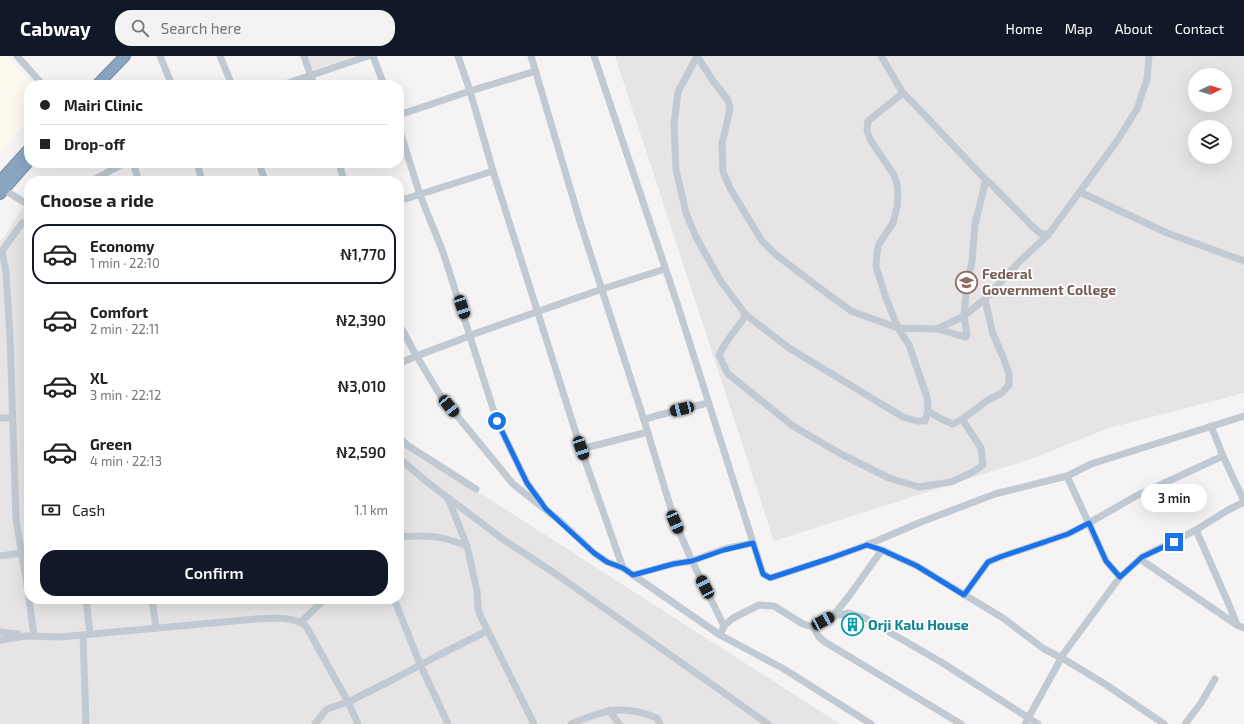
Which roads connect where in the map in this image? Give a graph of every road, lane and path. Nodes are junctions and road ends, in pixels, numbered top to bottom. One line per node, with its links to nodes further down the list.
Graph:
1 (17, 56): 16 (street)
2 (115, 56): 17 (highway)
3 (125, 56): 18 (highway)
4 (160, 56): 19 (street)
5 (220, 56): 20 (street)
6 (304, 56): 15 (street)
7 (368, 56): 15 (street)
8 (373, 56): 23 (street)
9 (458, 56): 24 (street)
10 (531, 56): 14 (street)
11 (594, 56): 42 (street)
12 (881, 56): 25 (street)
13 (1149, 56): 34 (street)
14 (536, 71): 24 (street); 43 (street)
15 (311, 75): 21 (street); 22 (street)
16 (39, 80)
17 (93, 80)
18 (102, 80)
19 (170, 80)
20 (230, 80)
21 (296, 80)
22 (312, 80)
23 (382, 80)
24 (470, 91): 26 (street); 30 (street)
25 (903, 93): 32 (street); 48 (street)
26 (404, 113)
27 (404, 144): 35 (street)
28 (24, 161): 33 (highway)
29 (116, 168): 31 (street)
30 (494, 171): 35 (street); 45 (street)
31 (100, 176)
32 (986, 180): 39 (street); 47 (street)
33 (1, 188): 37 (street)
34 (1080, 192): 39 (street); 41 (street)
35 (420, 195): 36 (street); 51 (street)
36 (404, 200)
37 (24, 202)
38 (24, 223): 40 (street)
39 (1048, 235): 44 (street)
40 (1, 253): 58 (street)
41 (1244, 261)
42 (665, 269): 43 (street); 54 (street)
43 (602, 289): 45 (street); 60 (street)
44 (985, 299): 47 (street); 59 (street)
45 (538, 312): 51 (street); 64 (street)
46 (746, 316): 48 (street); 55 (street); 59 (street)
47 (964, 316): 49 (street); 49 (street)
48 (898, 328): 49 (street); 55 (street)
49 (936, 329)
50 (404, 333): 52 (street)
51 (471, 335): 52 (street); 71 (street)
52 (416, 355): 53 (street); 71 (street)
53 (404, 361)
54 (708, 403): 60 (street); 75 (street)
55 (928, 411): 59 (street)
56 (1244, 416): 61 (street)
57 (0, 418): 58 (street)
58 (12, 418): 78 (street)
59 (962, 419)
60 (644, 420): 62 (street)
61 (1211, 426): 65 (street); 67 (street)
62 (648, 432): 64 (street); 83 (street)
63 (404, 441): 68 (street)
64 (581, 448): 84 (street)
65 (1223, 456): 70 (street); 72 (street)
66 (404, 462): 69 (street)
67 (1067, 476): 72 (street); 76 (street)
68 (476, 490)
69 (448, 497): 77 (street); 120 (street)
70 (1244, 501): 73 (street)
71 (546, 509): 84 (street)
72 (1089, 523): 86 (street); 87 (street)
73 (1196, 530): 82 (street); 95 (street)
74 (404, 537): 77 (street)
75 (753, 543): 76 (street); 83 (street)
76 (867, 545): 79 (street)
77 (467, 546): 100 (street)
78 (24, 548)
79 (882, 550): 87 (street); 93 (street)
80 (24, 552): 81 (street)
81 (0, 556)
82 (1140, 559): 86 (street); 95 (street)
83 (692, 561): 85 (street); 96 (street)
84 (623, 568): 85 (street)
85 (633, 575): 103 (street)
86 (1120, 577): 106 (street)
87 (964, 595): 106 (street)
88 (29, 604): 104 (street)
89 (86, 604): 102 (street)
90 (153, 604): 98 (street)
91 (320, 604): 94 (street)
92 (396, 604): 107 (street)
93 (833, 616): 97 (street); 111 (street)
94 (301, 622): 98 (street); 109 (street)
95 (1237, 625): 99 (street)
96 (724, 626): 97 (street); 103 (street)
97 (813, 627): 122 (street)
98 (156, 628): 102 (street)
99 (1244, 628)
100 (488, 631): 107 (street); 116 (street)
101 (0, 632): 104 (street)
102 (87, 634): 104 (street); 112 (street)
103 (720, 635): 121 (street)
104 (30, 636): 105 (street)
105 (0, 640)
106 (1062, 658): 111 (street); 124 (street)
107 (420, 664): 109 (street); 115 (street)
108 (1215, 679): 125 (street)
109 (348, 702): 113 (street); 114 (street)
110 (609, 710): 117 (street); 118 (street); 119 (street)
111 (1027, 721): 123 (street)
112 (86, 724)
113 (315, 724)
114 (358, 724)
115 (448, 724)
116 (534, 724)
117 (571, 724)
118 (619, 724)
119 (660, 724)
120 (768, 724)
121 (871, 724)
122 (960, 724)
123 (1038, 724)
124 (1164, 724)
125 (1185, 724)

